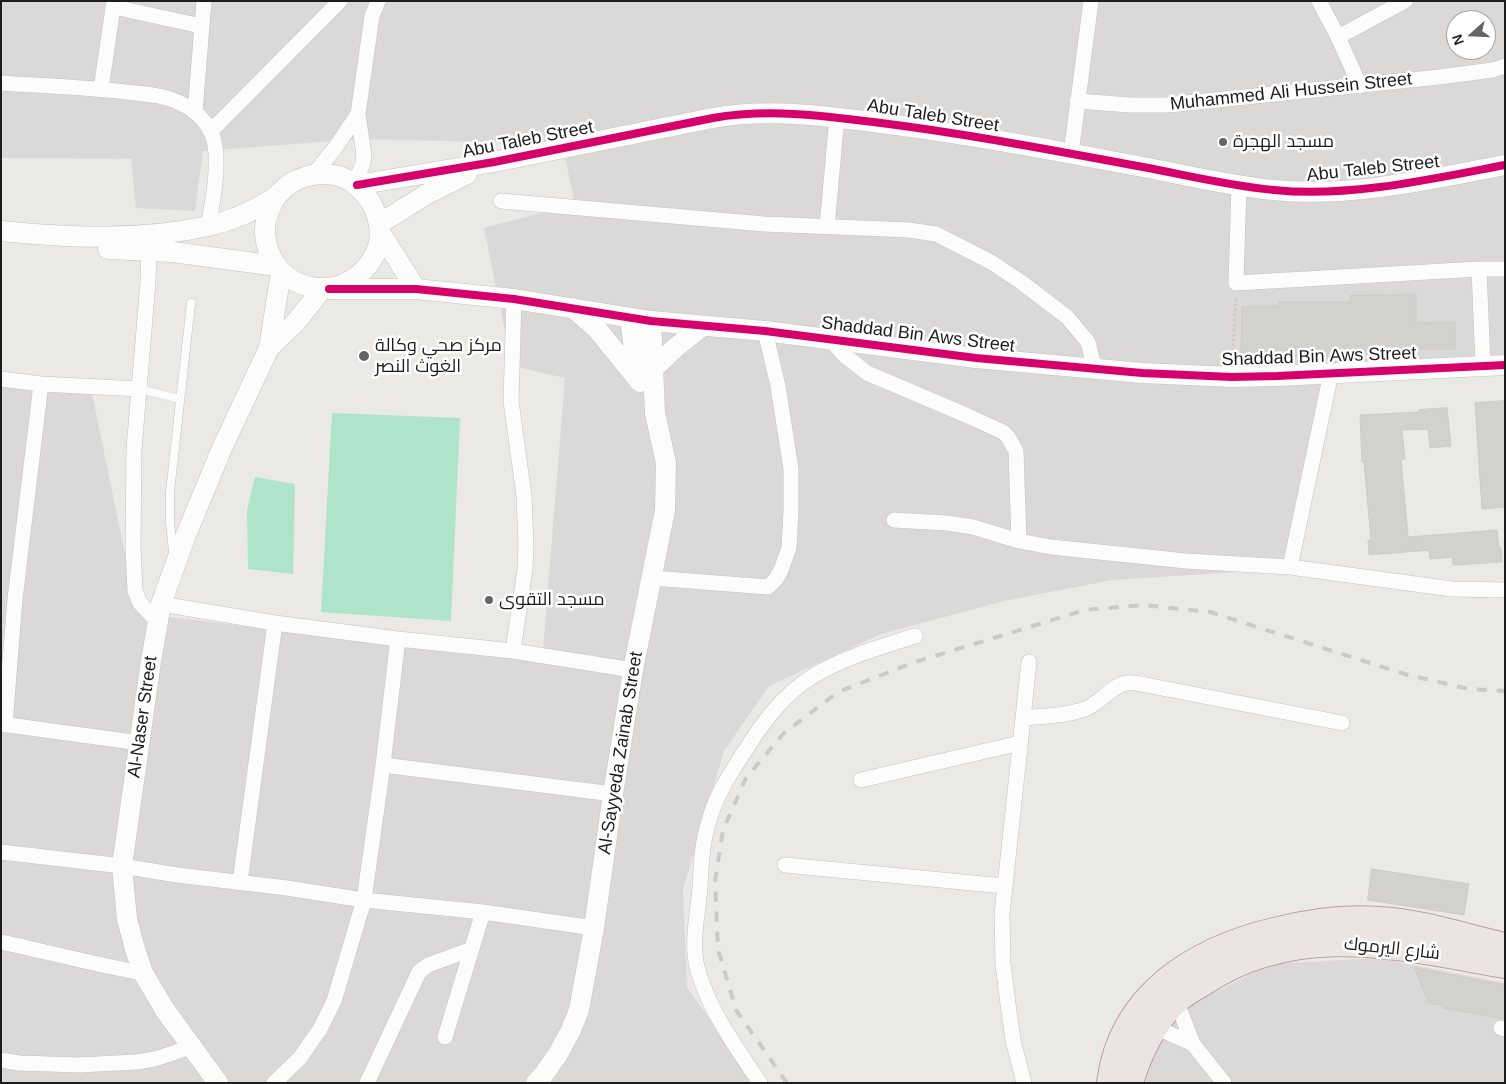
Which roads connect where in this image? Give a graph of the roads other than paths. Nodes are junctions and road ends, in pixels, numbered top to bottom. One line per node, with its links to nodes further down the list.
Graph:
1 (204, 1): 8 (street)
2 (378, 1): 16 (street)
3 (1091, 1): 14 (street)
4 (1319, 1): 9 (street)
5 (1405, 1): 9 (street)
6 (114, 4): 8 (street); 13 (street)
7 (331, 4): 18 (street)
8 (201, 26): 15 (street)
9 (1338, 37): 12 (street)
10 (1505, 66): 12 (street, Muhammed Ali Hussein Street)
11 (1, 83): 13 (street)
12 (1360, 86): 14 (street, Muhammed Ali Hussein Street)
13 (101, 89): 15 (street)
14 (1077, 101): 19 (street)
15 (195, 112): 18 (street)
16 (358, 114): 22 (street); 23 (street)
17 (836, 117): 19 (street, Abu Taleb Street); 20 (street, Abu Taleb Street); 30 (street)
18 (211, 131): 25 (street)
19 (1071, 154): 24 (street, Abu Taleb Street)
20 (494, 162): 23 (street, Abu Taleb Street); 31 (street, Abu Taleb Street)
21 (1505, 165): 24 (street, Abu Taleb Street)
22 (314, 174): 23 (street); 26 (street)
23 (356, 185): 31 (street)
24 (1239, 185): 36 (street)
25 (214, 196): 28 (street); 29 (street)
26 (275, 198): 28 (street); 35 (street)
27 (501, 201): 30 (street)
28 (232, 219): 29 (street)
29 (208, 226): 34 (street)
30 (827, 227): 51 (street)
31 (380, 228): 38 (street); 39 (street)
32 (1, 231): 34 (street)
33 (1, 244): 34 (street)
34 (150, 244): 35 (street); 56 (street)
35 (279, 269): 38 (street); 48 (street, Al-Naser Street)
36 (1479, 269): 37 (street); 50 (street)
37 (1505, 270)
38 (325, 289): 39 (street, Shaddad Bin Aws Street); 48 (street, Al-Naser Street)
39 (416, 289): 40 (street, Shaddad Bin Aws Street)
40 (514, 299): 42 (street, Shaddad Bin Aws Street); 69 (street)
41 (190, 303): 57 (lane)
42 (573, 308): 43 (street, Shaddad Bin Aws Street); 53 (street)
43 (630, 318): 44 (street, Shaddad Bin Aws Street); 53 (street, Al-Sayyeda Zainab Street)
44 (651, 321): 45 (street, Shaddad Bin Aws Street); 53 (street, Al-Sayyeda Zainab Street)
45 (703, 326): 46 (street, Shaddad Bin Aws Street); 53 (street)
46 (765, 331): 47 (street, Shaddad Bin Aws Street); 62 (street)
47 (832, 341): 51 (street, Shaddad Bin Aws Street); 59 (street)
48 (270, 348): 60 (street, Al-Naser Street)
49 (1505, 364): 50 (street, Shaddad Bin Aws Street)
50 (1483, 366): 52 (street, Shaddad Bin Aws Street)
51 (1095, 370): 52 (street, Shaddad Bin Aws Street)
52 (1331, 373): 61 (street)
53 (646, 375): 62 (street, Al-Sayyeda Zainab Street)
54 (1, 378): 55 (street)
55 (41, 384): 56 (street); 64 (street)
56 (139, 389): 57 (lane); 65 (street)
57 (180, 398): 60 (lane)
58 (894, 520): 59 (street)
59 (1019, 541): 61 (street)
60 (173, 567): 65 (street, Al-Naser Street)
61 (1290, 567): 63 (street)
62 (652, 578): 71 (street, Al-Sayyeda Zainab Street)
63 (1505, 590)
64 (8, 598): 74 (street)
65 (160, 613): 66 (street); 75 (street, Al-Naser Street)
66 (275, 623): 68 (street); 83 (street)
67 (915, 636): 103 (street)
68 (398, 639): 69 (street); 77 (street)
69 (513, 651): 71 (street)
70 (1029, 662): 72 (street)
71 (633, 670): 79 (street, Al-Sayyeda Zainab Street)
72 (1024, 718): 73 (street); 76 (street)
73 (1342, 723)
74 (3, 724): 75 (street)
75 (140, 742): 82 (street, Al-Naser Street)
76 (1020, 743): 78 (street); 84 (street)
77 (383, 765): 79 (street); 85 (street)
78 (861, 780)
79 (613, 794): 87 (street, Al-Sayyeda Zainab Street)
80 (1, 852): 82 (street)
81 (784, 865): 84 (street)
82 (122, 866): 83 (street); 92 (street, Al-Naser Street)
83 (240, 882): 85 (street)
84 (1004, 886): 104 (street)
85 (364, 900): 86 (street); 101 (street)
86 (483, 912): 87 (street); 90 (street)
87 (594, 928): 99 (street, Al-Sayyeda Zainab Street)
88 (1, 942): 92 (street)
89 (1505, 946): 105 (highway)
90 (472, 949): 95 (street); 102 (street)
91 (1505, 966): 93 (highway, شارع اليرموك)
92 (143, 973): 97 (street, Al-Naser Street)
93 (1176, 1000): 94 (highway, شارع اليرموك); 96 (street)
94 (1156, 1026): 96 (street); 106 (highway, شارع اليرموك)
95 (445, 1037)
96 (1193, 1044): 107 (street)
97 (191, 1047): 98 (street); 100 (street, Al-Naser Street)
98 (1, 1060)
99 (543, 1080)
100 (218, 1083)
101 (274, 1083)
102 (366, 1083)
103 (760, 1083)
104 (1024, 1083)
105 (1110, 1083)
106 (1130, 1083)
107 (1224, 1083)

